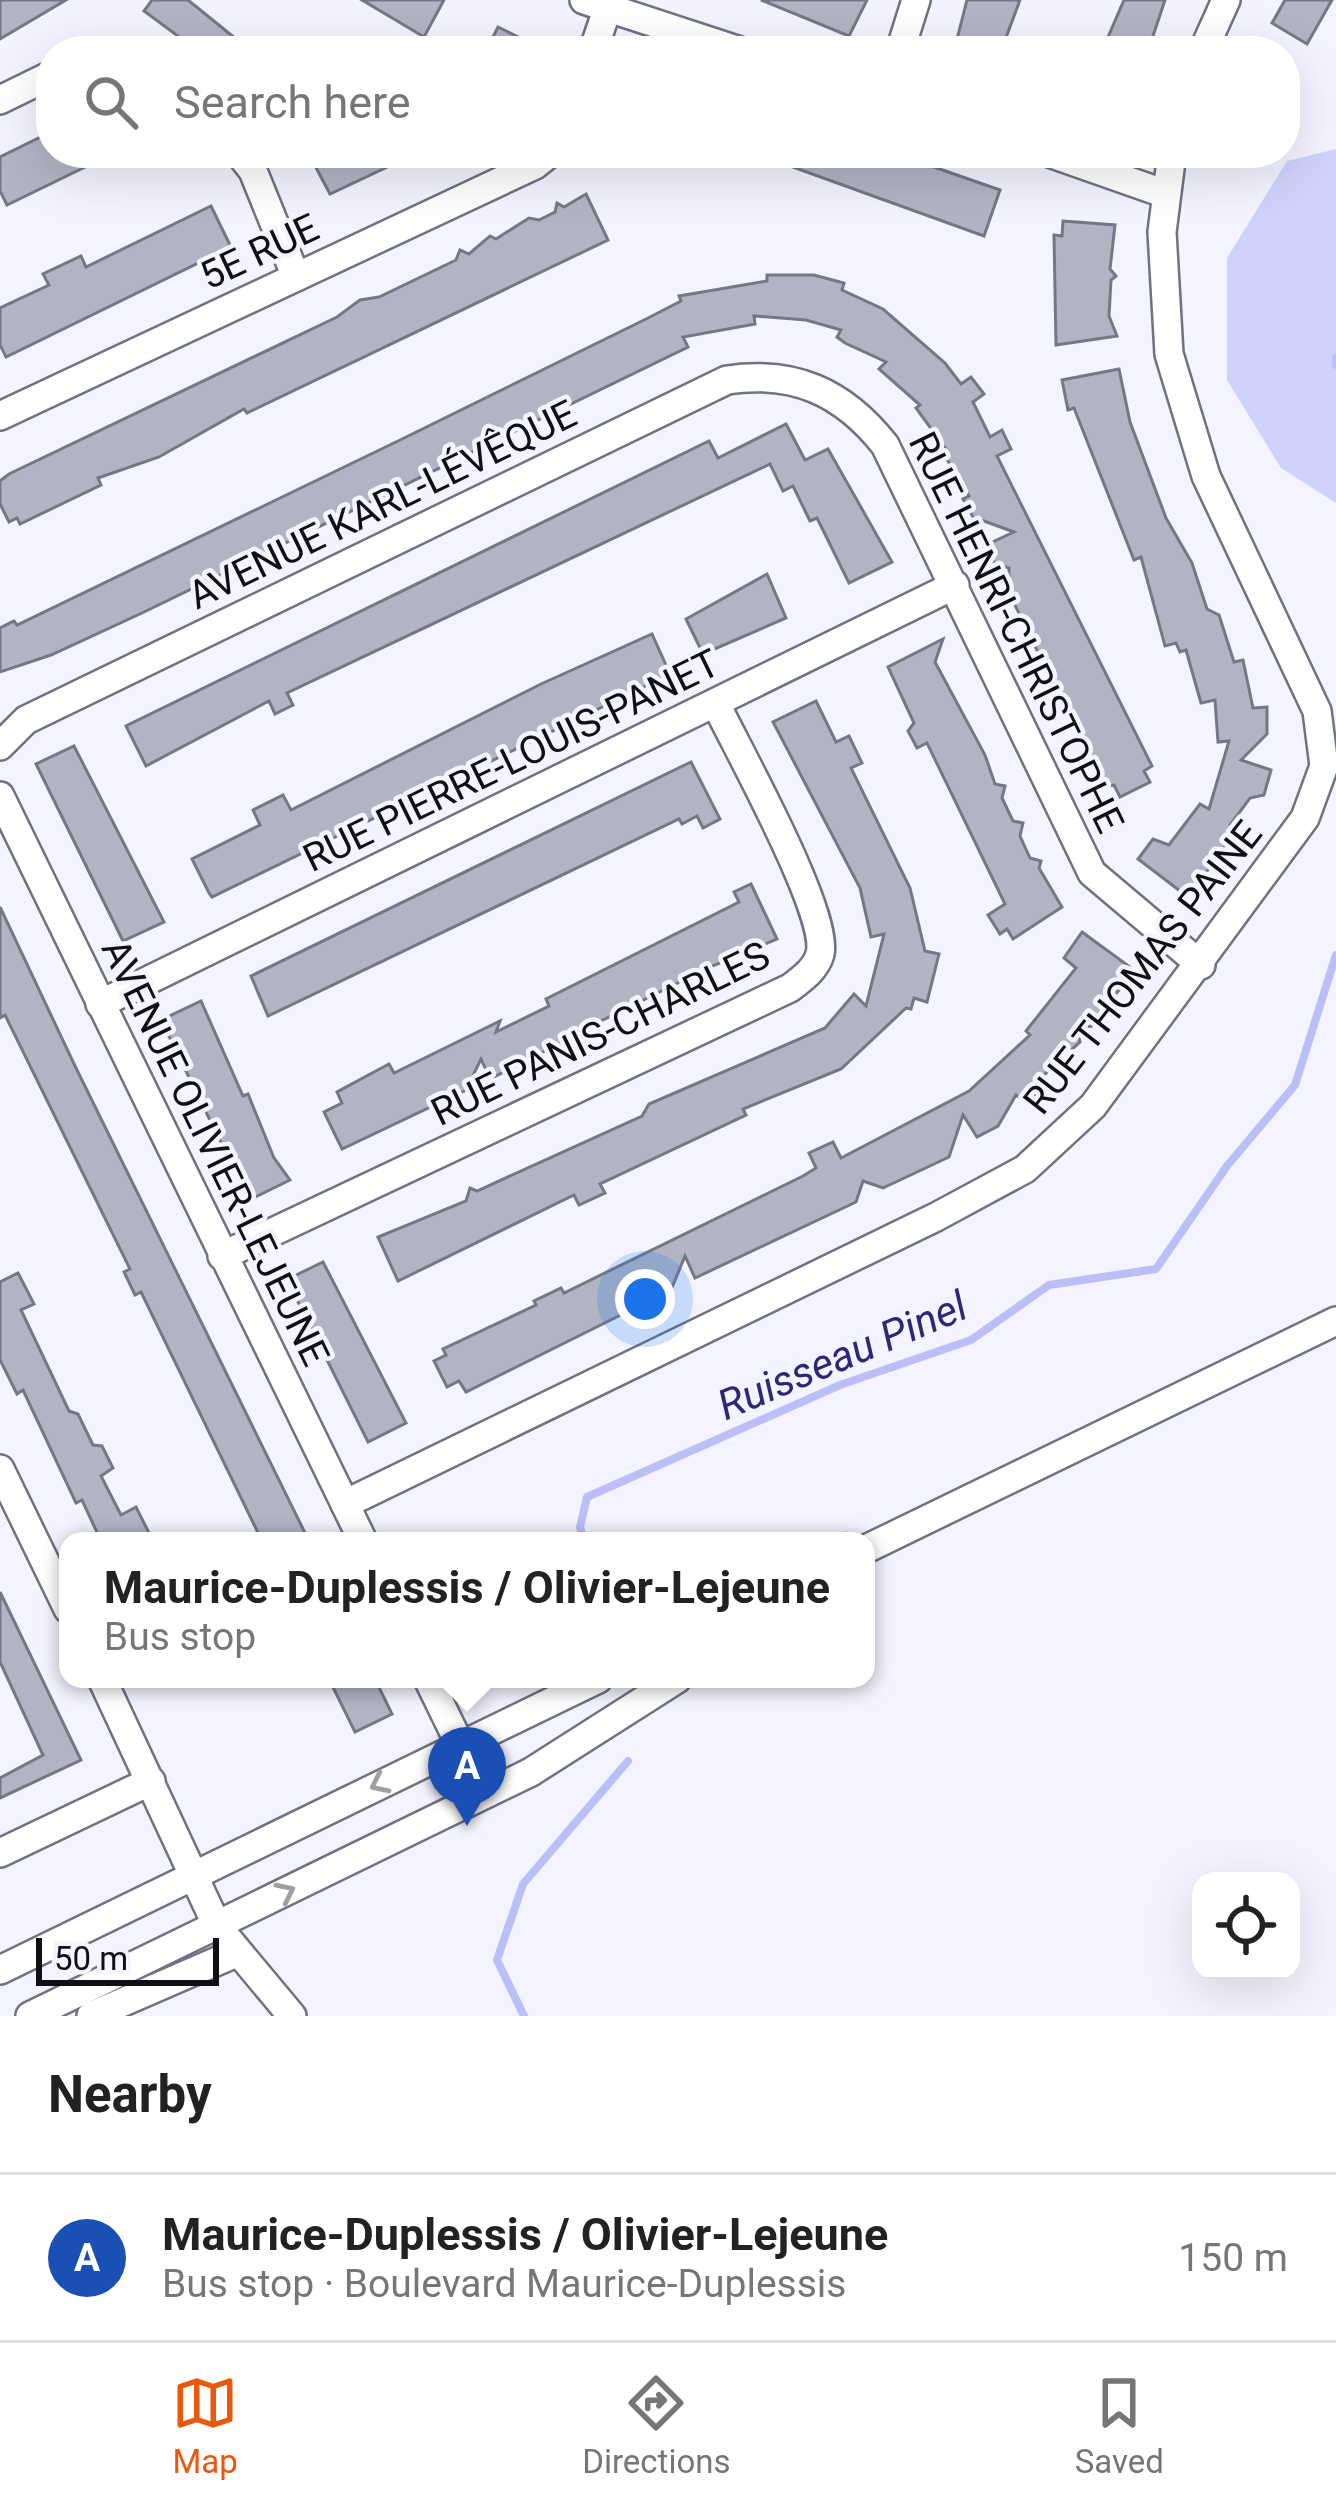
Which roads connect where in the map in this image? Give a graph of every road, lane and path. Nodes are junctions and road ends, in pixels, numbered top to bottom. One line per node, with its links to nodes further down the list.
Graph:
1 (916, 0): 6 (street)
2 (1226, 0): 7 (street)
3 (596, 5): 4 (street); 5 (street)
4 (594, 36)
5 (693, 36)
6 (905, 36)
7 (1209, 36)
8 (36, 82): 9 (street)
9 (0, 100)
10 (251, 168): 15 (street)
11 (519, 168): 15 (street, 5E RUE)
12 (1092, 168): 14 (street)
13 (1169, 168): 14 (street, RUE THOMAS PAINE)
14 (1163, 193): 22 (street, RUE THOMAS PAINE)
15 (296, 277): 17 (street, 5E RUE)
16 (814, 386): 18 (street, RUE HENRI-CHRISTOPHE); 20 (street, AVENUE KARL-LÉVÊQUE)
17 (0, 416)
18 (956, 585): 19 (street, RUE PIERRE-LOUIS-PANET); 22 (street, RUE HENRI-CHRISTOPHE)
19 (716, 704): 23 (street, RUE PIERRE-LOUIS-PANET); 24 (street, RUE PANIS-CHARLES)
20 (0, 746)
21 (0, 796): 23 (street, AVENUE OLIVIER-LEJEUNE)
22 (1201, 965): 27 (street, RUE THOMAS PAINE)
23 (100, 1004): 24 (street, AVENUE OLIVIER-LEJEUNE)
24 (222, 1256): 27 (street, AVENUE OLIVIER-LEJEUNE)
25 (1336, 1321): 28 (street)
26 (0, 1469): 32 (street)
27 (345, 1504): 29 (street, AVENUE OLIVIER-LEJEUNE)
28 (929, 1518): 30 (street); 31 (street)
29 (359, 1532)
30 (875, 1545)
31 (875, 1552)
32 (59, 1591)
33 (106, 1688): 38 (street)
34 (432, 1688): 37 (street)
35 (579, 1688): 37 (street)
36 (663, 1688): 39 (street)
37 (458, 1744): 39 (street); 41 (street, one-way to 41)
38 (152, 1781): 40 (street); 41 (street)
39 (484, 1794): 42 (street, one-way to 39)
40 (0, 1853)
41 (194, 1876): 42 (street); 44 (street)
42 (217, 1926): 43 (street); 45 (street)
43 (236, 1953): 45 (street); 47 (street)
44 (0, 1970)
45 (84, 2008): 46 (street)
46 (30, 2016)
47 (292, 2016)

